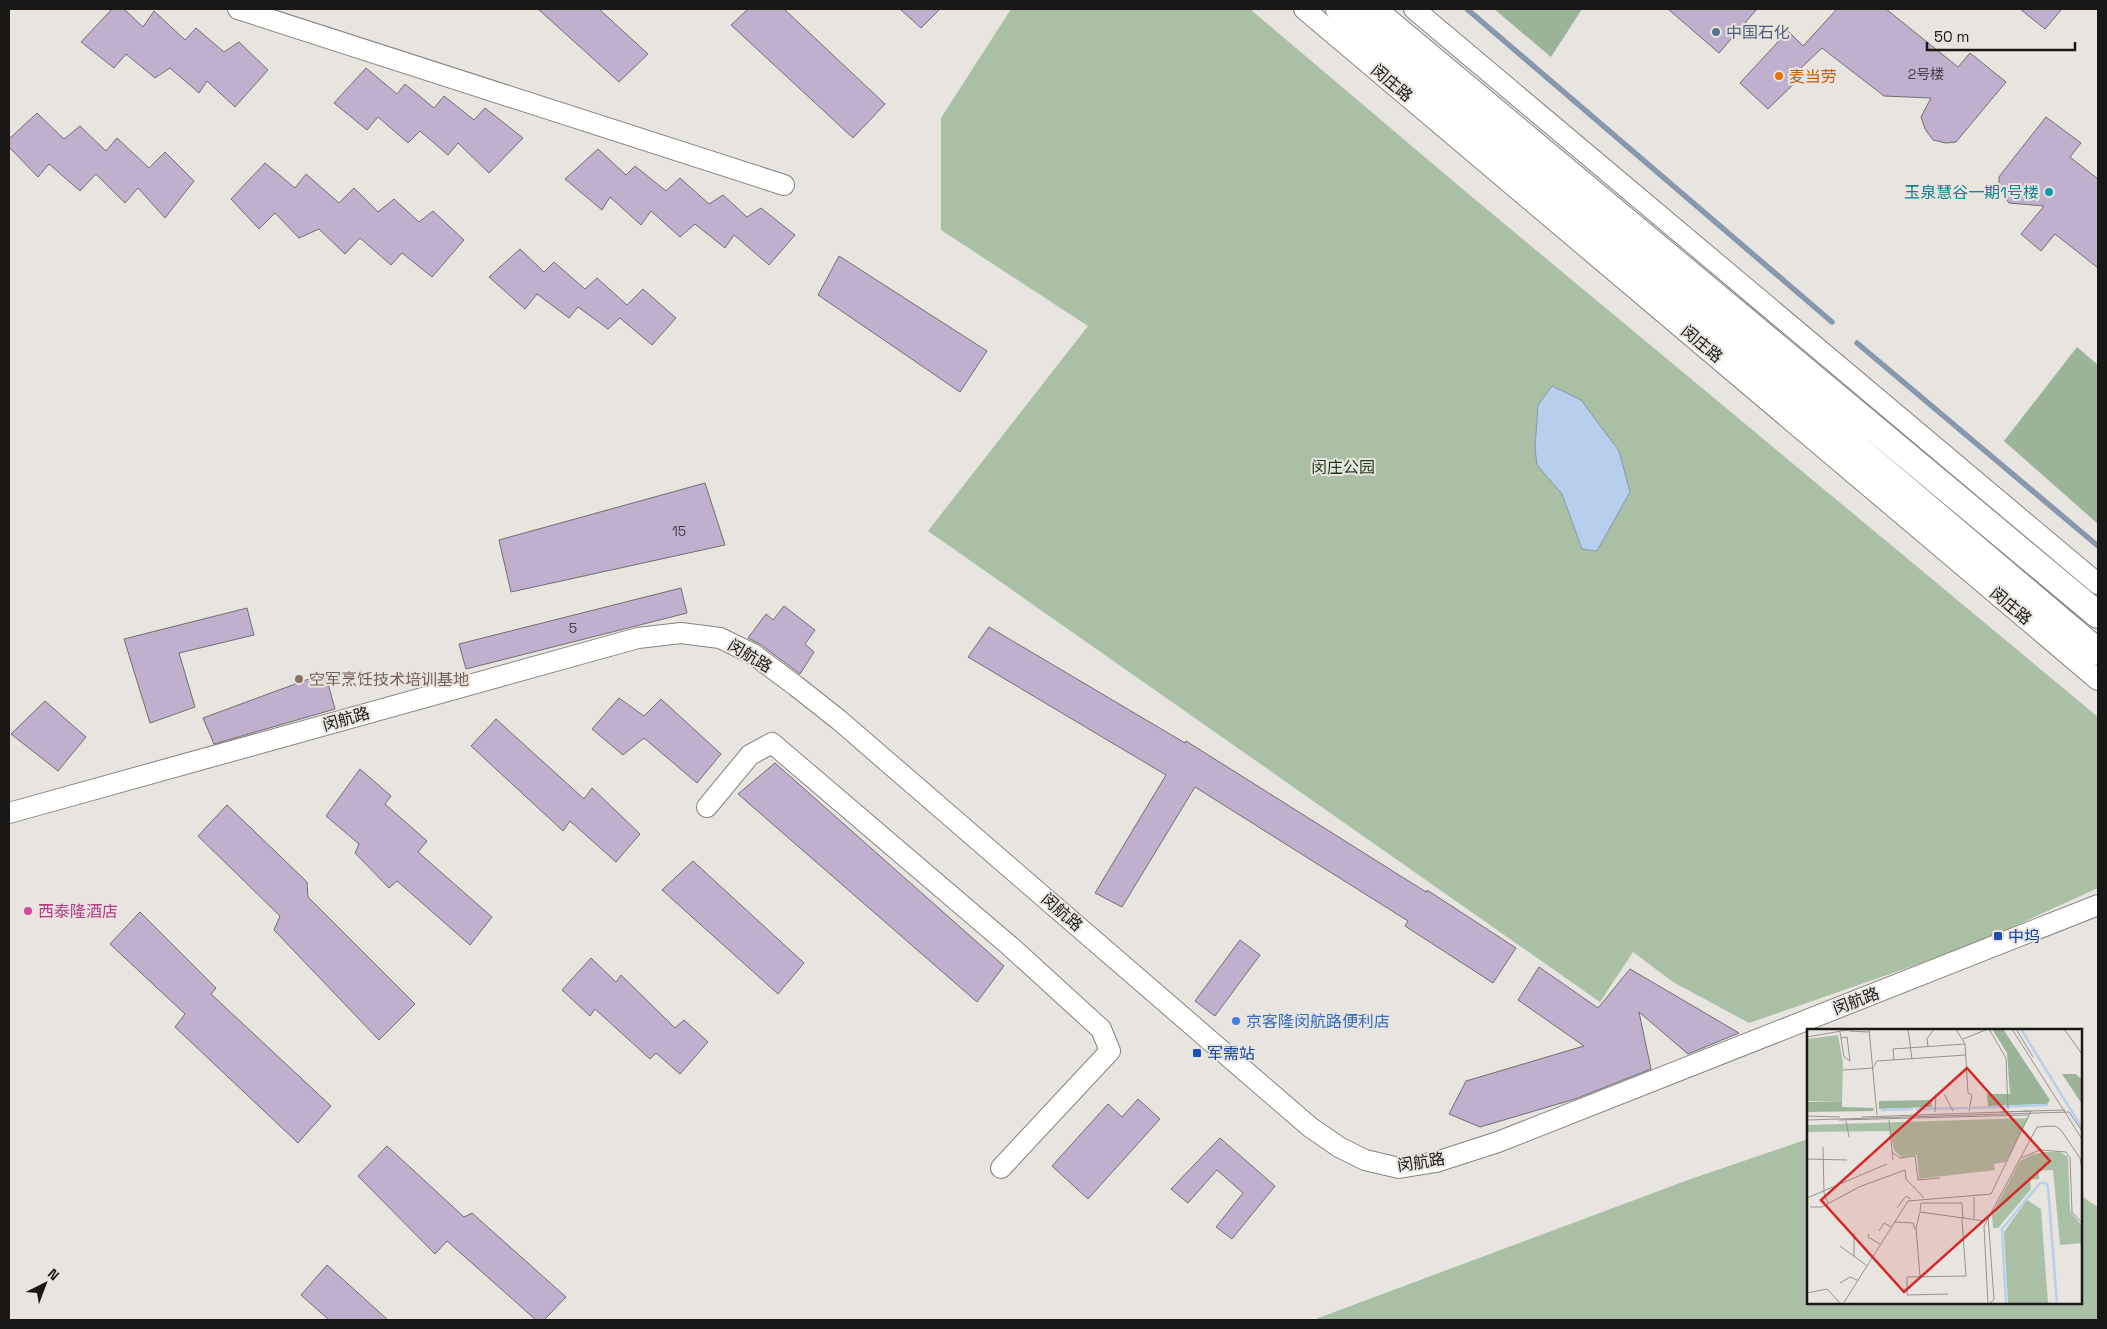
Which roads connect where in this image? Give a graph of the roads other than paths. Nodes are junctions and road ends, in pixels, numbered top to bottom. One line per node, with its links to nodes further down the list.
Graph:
1 (238, 9): 8 (street)
2 (1304, 9): 7 (street, 闵庄路)
3 (1339, 9): 7 (main road, 闵庄路)
4 (1372, 9): 7 (main road, 闵庄路)
5 (1414, 9): 6 (street)
6 (1540, 114): 7 (street); 9 (street)
7 (1509, 152): 10 (main road, 闵庄路); 11 (main road, 闵庄路); 12 (street, 闵庄路)
8 (784, 185)
9 (2098, 584)
10 (2098, 615)
11 (2098, 652)
12 (2098, 680)
13 (707, 807): 16 (street)
14 (9, 813): 15 (street, 闵航路)
15 (2098, 905)
16 (1001, 1168)

